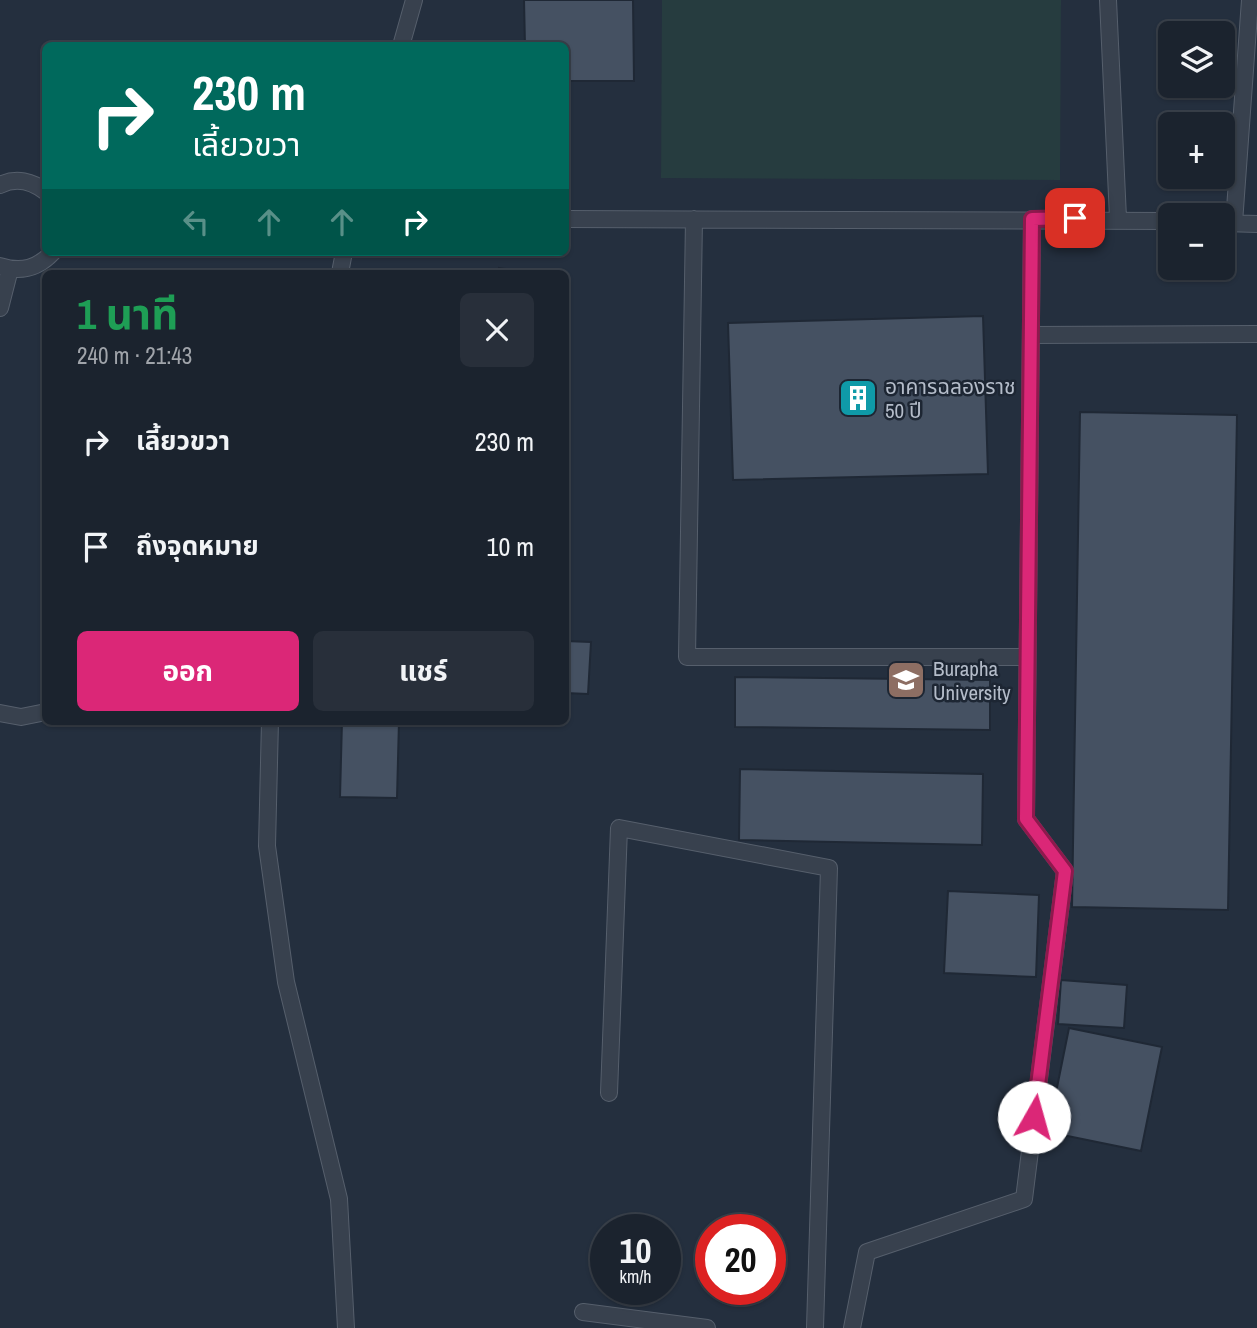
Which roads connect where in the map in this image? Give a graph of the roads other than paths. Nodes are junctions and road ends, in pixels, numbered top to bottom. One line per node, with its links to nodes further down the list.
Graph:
1 (414, 0): 4 (lane)
2 (1108, 0): 10 (lane)
3 (1250, 0): 5 (lane)
4 (402, 42)
5 (1251, 60): 6 (lane)
6 (1249, 127): 9 (lane)
7 (0, 185): 8 (lane)
8 (42, 189)
9 (1233, 203)
10 (1118, 218): 13 (lane); 14 (lane)
11 (569, 219): 12 (lane)
12 (694, 219): 13 (lane); 22 (lane)
13 (1032, 219): 20 (lane)
14 (1158, 220)
15 (1235, 223): 16 (lane)
16 (1257, 225)
17 (49, 256): 18 (lane)
18 (5, 268): 19 (lane)
19 (0, 308)
20 (1031, 334): 21 (lane); 22 (lane)
21 (1257, 334)
22 (1027, 657): 31 (lane)
23 (0, 713): 24 (lane)
24 (42, 713)
25 (270, 725): 28 (lane)
26 (609, 1093): 30 (lane)
27 (583, 1312): 29 (lane)
28 (345, 1328)
29 (707, 1328)
30 (815, 1328)
31 (852, 1328)

